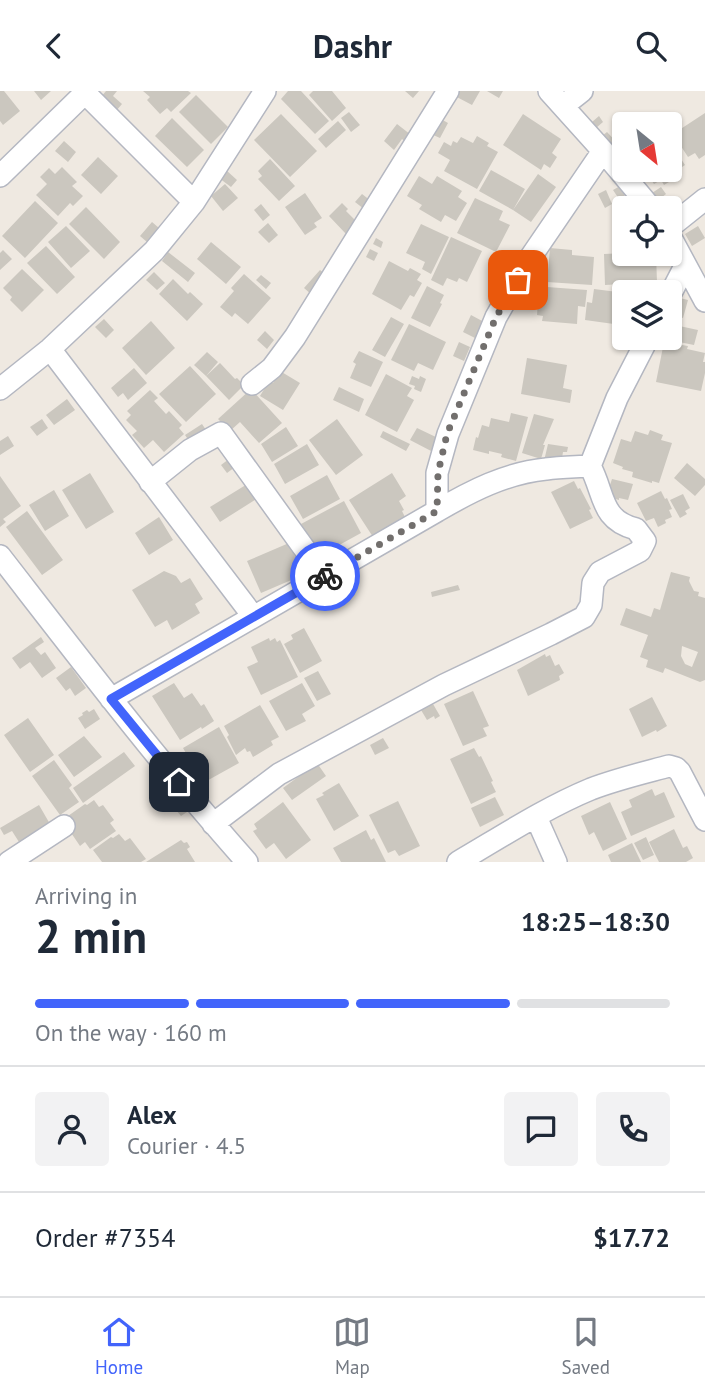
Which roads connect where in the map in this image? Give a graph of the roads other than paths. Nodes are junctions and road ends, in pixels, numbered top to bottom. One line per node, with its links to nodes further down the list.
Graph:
1 (265, 91): 10 (street)
2 (447, 91): 18 (street)
3 (582, 91): 5 (street)
4 (85, 92): 7 (street); 10 (street)
5 (556, 99): 6 (street)
6 (603, 151): 8 (street); 22 (street)
7 (0, 176)
8 (641, 196)
9 (705, 199): 11 (street)
10 (194, 202): 16 (street)
11 (682, 217)
12 (682, 260): 13 (street)
13 (685, 266): 14 (street); 15 (street)
14 (678, 280)
15 (705, 301)
16 (50, 349): 19 (street); 21 (street)
17 (642, 350): 20 (street)
18 (252, 384)
19 (0, 389)
20 (590, 467): 22 (street); 29 (street)
21 (150, 482): 24 (street); 25 (street)
22 (437, 511): 24 (street)
23 (0, 556): 26 (street)
24 (324, 576): 25 (street)
25 (253, 616): 26 (street)
26 (111, 699): 29 (street)
27 (536, 817): 28 (street); 33 (street); 34 (street)
28 (705, 820)
29 (213, 824): 32 (street)
30 (64, 826): 31 (street)
31 (9, 862)
32 (247, 862)
33 (458, 862)
34 (556, 862)

